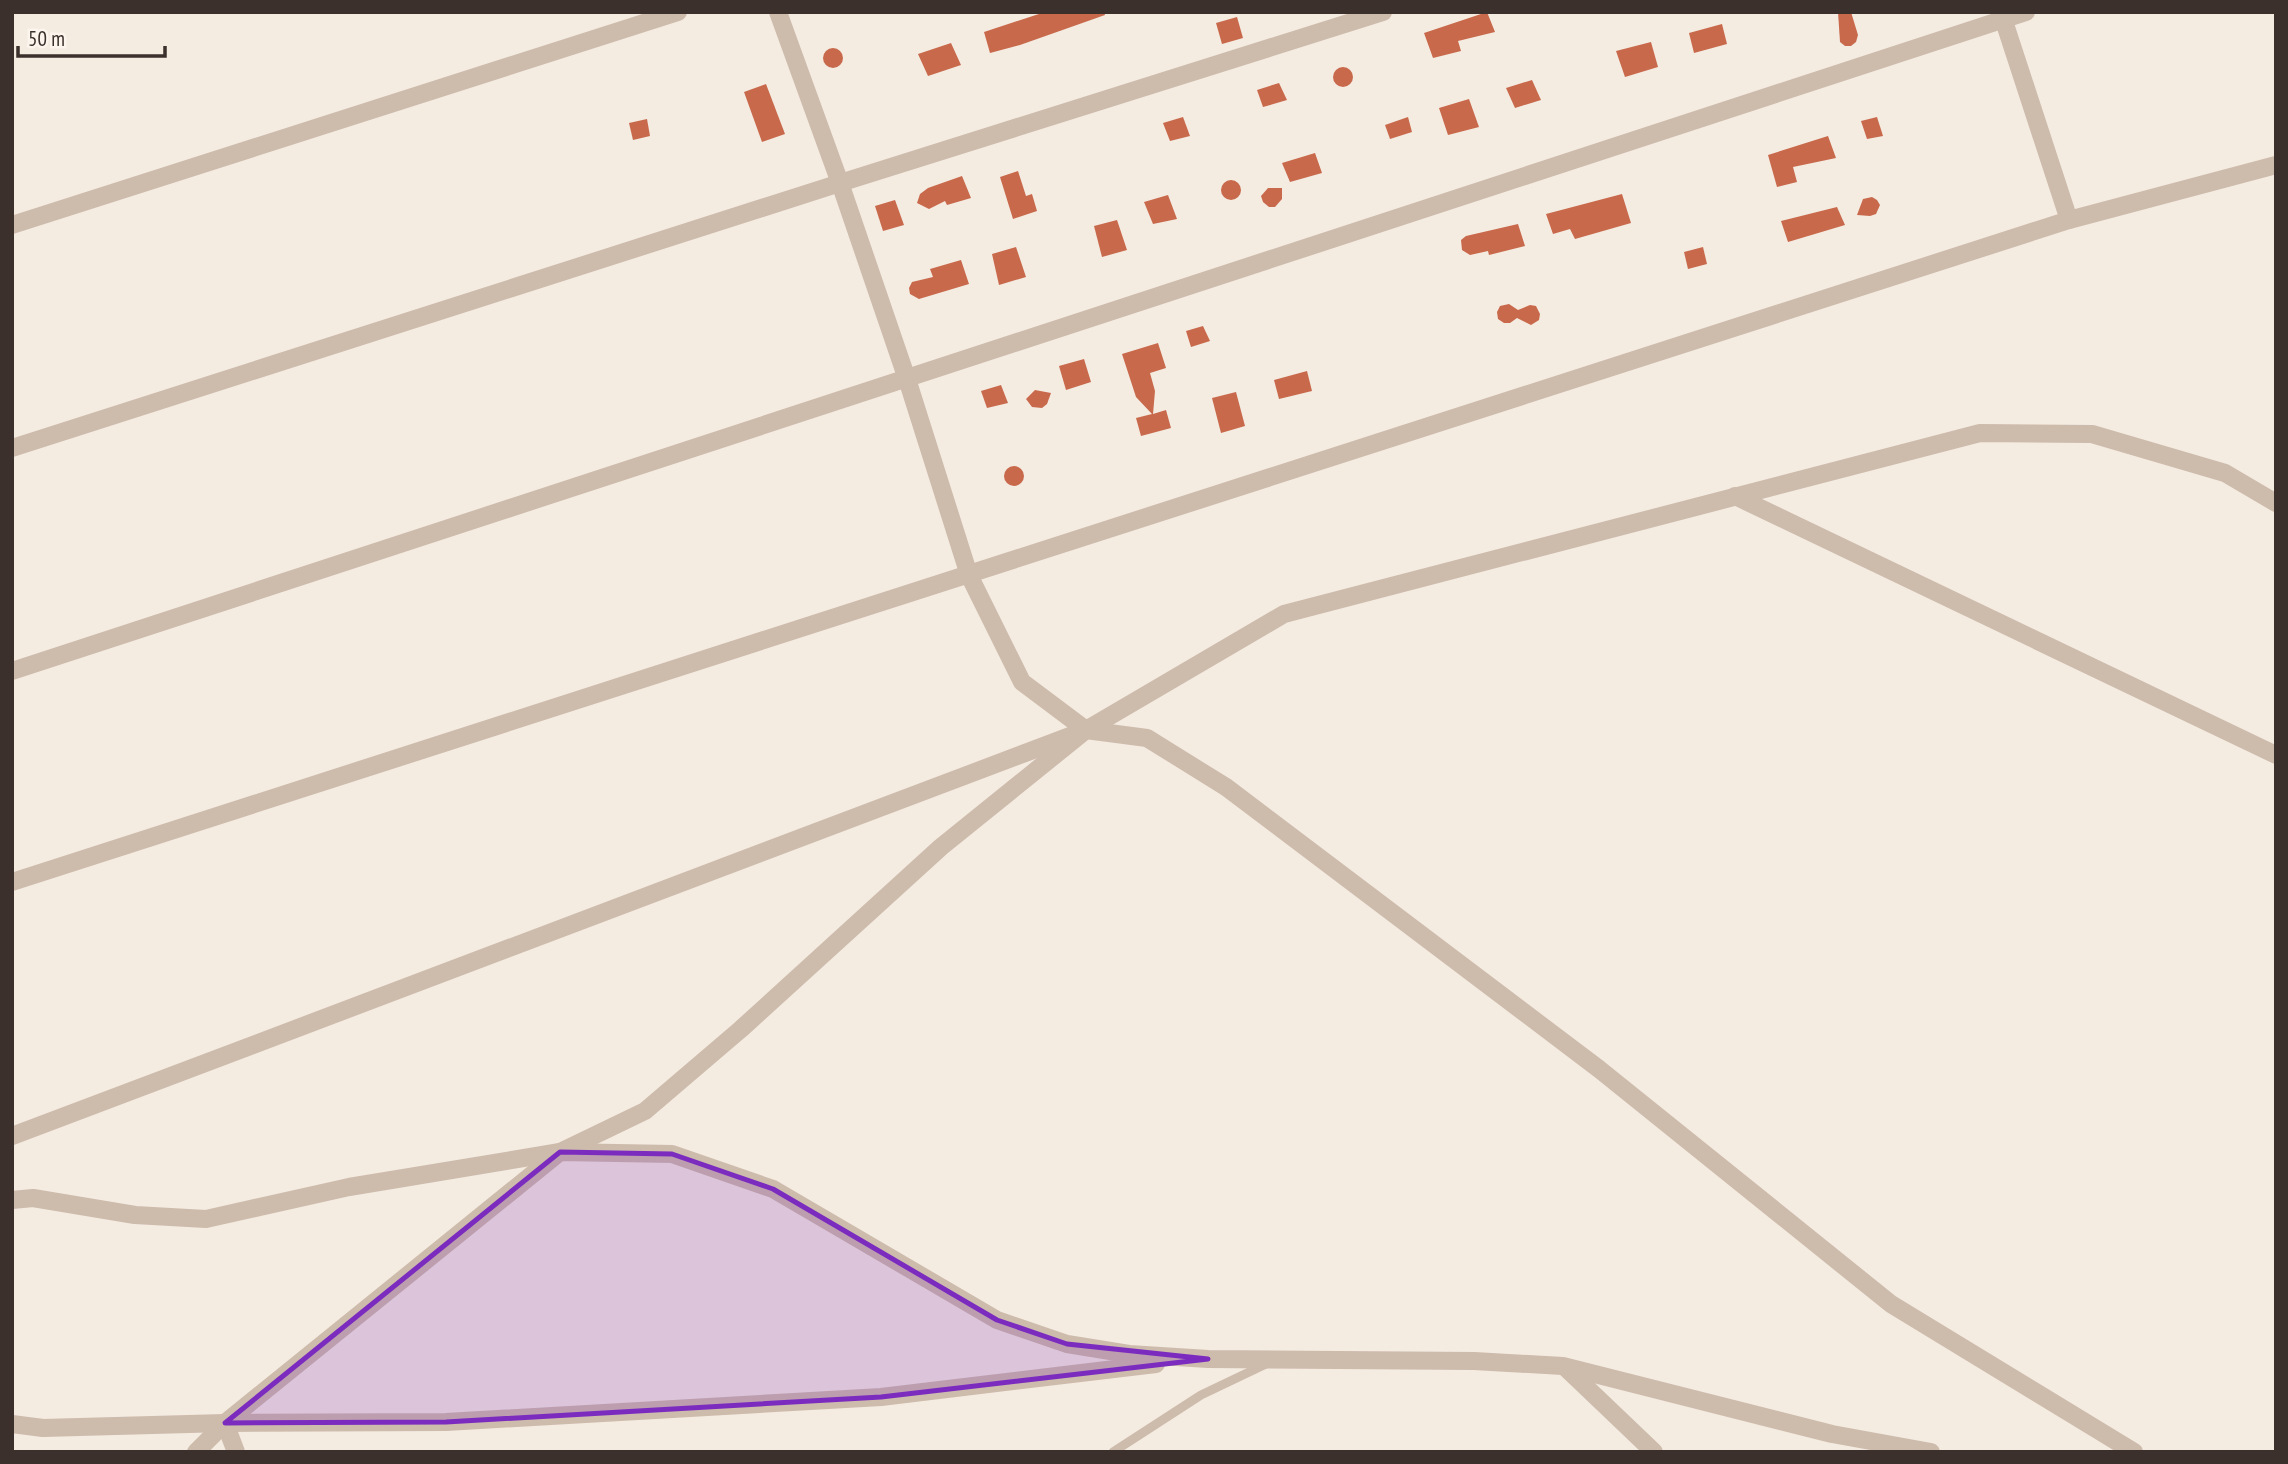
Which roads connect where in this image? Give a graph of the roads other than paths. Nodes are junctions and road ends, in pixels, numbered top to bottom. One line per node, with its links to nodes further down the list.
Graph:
1 (678, 12): 9 (street)
2 (778, 12): 7 (street)
3 (1382, 12): 7 (street)
4 (2026, 12): 5 (street)
5 (2002, 16): 8 (street); 10 (street)
6 (2276, 165): 8 (street)
7 (840, 183): 10 (street); 11 (street)
8 (2069, 220): 16 (street)
9 (12, 225)
10 (907, 379): 16 (street); 17 (street)
11 (12, 448)
12 (2254, 490): 13 (street); 14 (street); 15 (street)
13 (2276, 491)
14 (1735, 496): 18 (street); 19 (street)
15 (2276, 503)
16 (969, 575): 18 (street); 20 (street)
17 (12, 671)
18 (1086, 730): 21 (street); 22 (street); 34 (street)
19 (2276, 755)
20 (12, 882)
21 (12, 1136)
22 (560, 1152): 23 (street); 25 (street); 27 (street)
23 (12, 1200)
24 (1279, 1358): 25 (street); 26 (street); 31 (lane)
25 (1208, 1359): 27 (street)
26 (1563, 1366): 32 (street); 33 (street)
27 (225, 1423): 28 (street); 29 (street); 30 (street)
28 (12, 1424)
29 (196, 1452)
30 (236, 1452)
31 (1113, 1452)
32 (1654, 1452)
33 (1931, 1452)
34 (2134, 1452)

